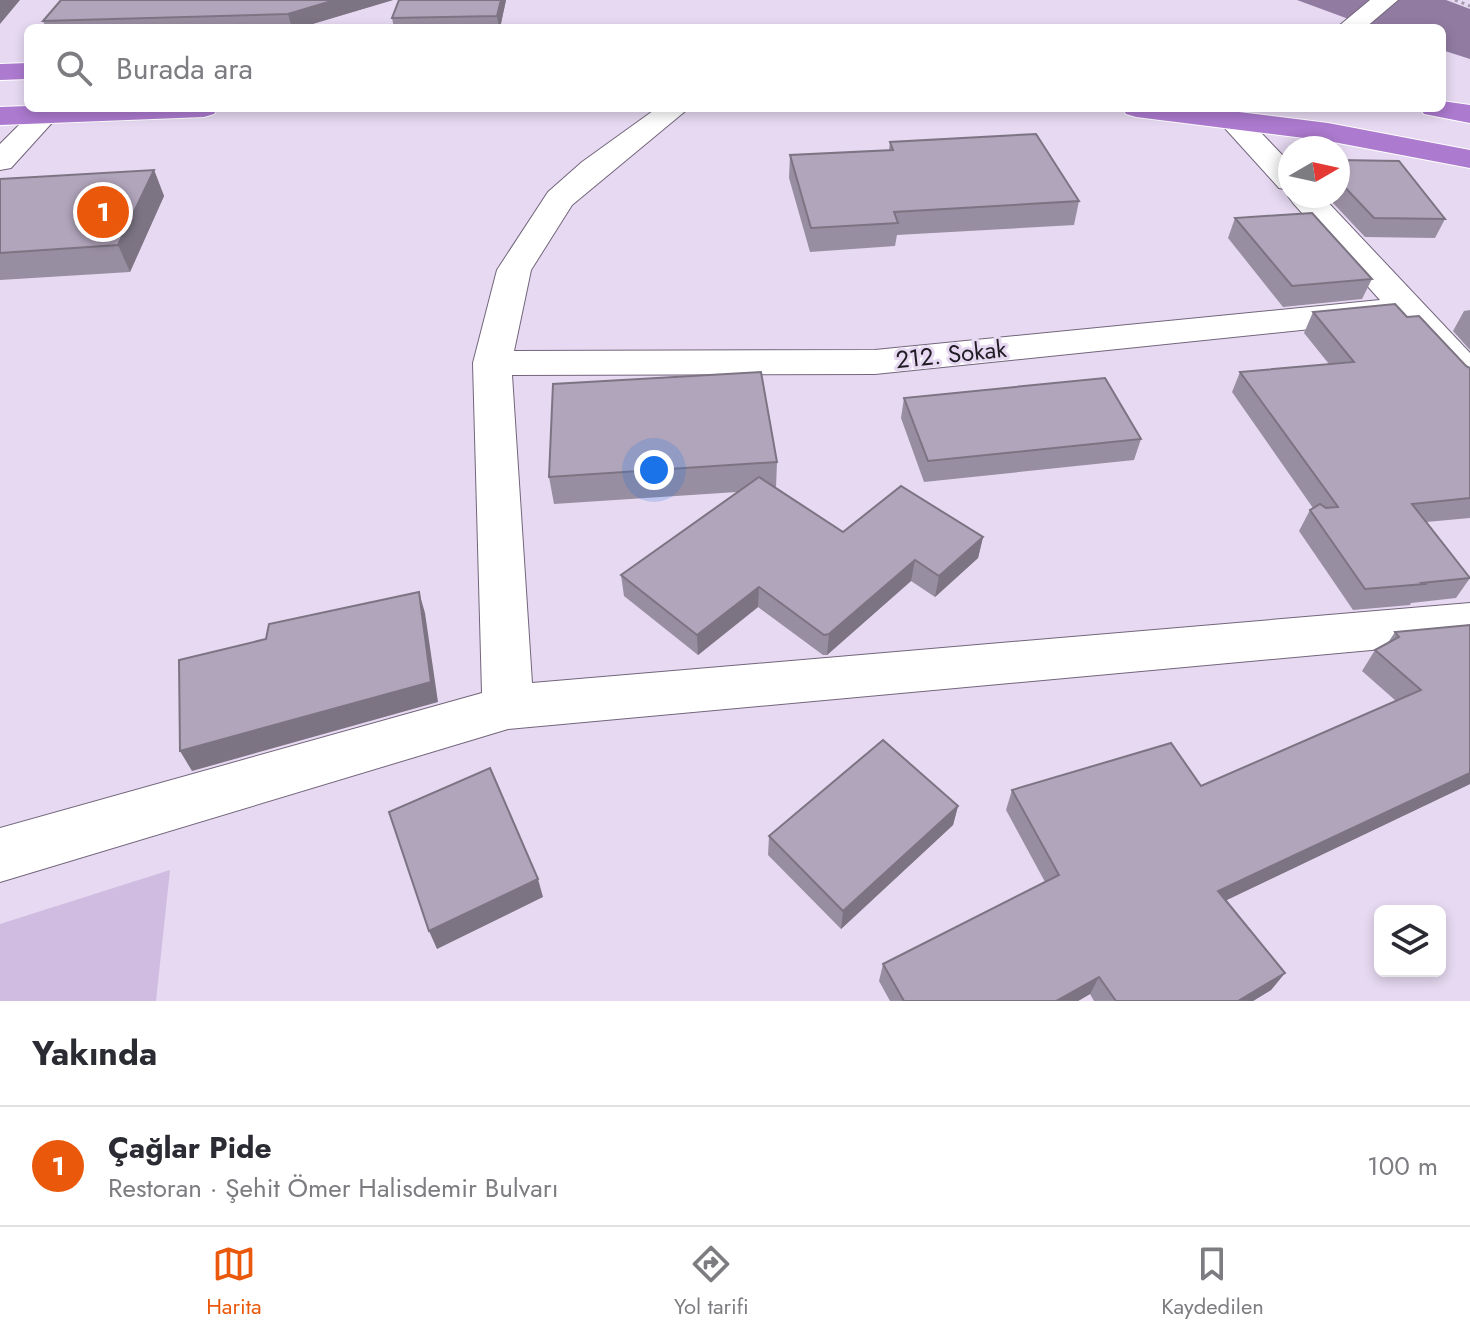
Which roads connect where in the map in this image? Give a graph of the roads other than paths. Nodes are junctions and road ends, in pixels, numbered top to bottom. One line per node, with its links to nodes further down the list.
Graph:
1 (1386, 0): 2 (street)
2 (1354, 24)
3 (24, 71): 4 (highway)
4 (0, 72)
5 (1446, 110): 9 (highway)
6 (113, 112): 10 (highway)
7 (670, 112): 18 (street)
8 (1171, 112): 12 (highway)
9 (1470, 114)
10 (45, 115): 11 (highway); 14 (street)
11 (0, 116)
12 (1232, 119): 13 (highway); 15 (street)
13 (1470, 159)
14 (0, 161)
15 (1278, 168)
16 (1315, 208): 17 (street)
17 (1408, 308): 18 (street, 212. Sokak); 19 (street)
18 (492, 363): 21 (street)
19 (1470, 376)
20 (1470, 622): 21 (street)
21 (508, 707): 22 (street)
22 (0, 855)

